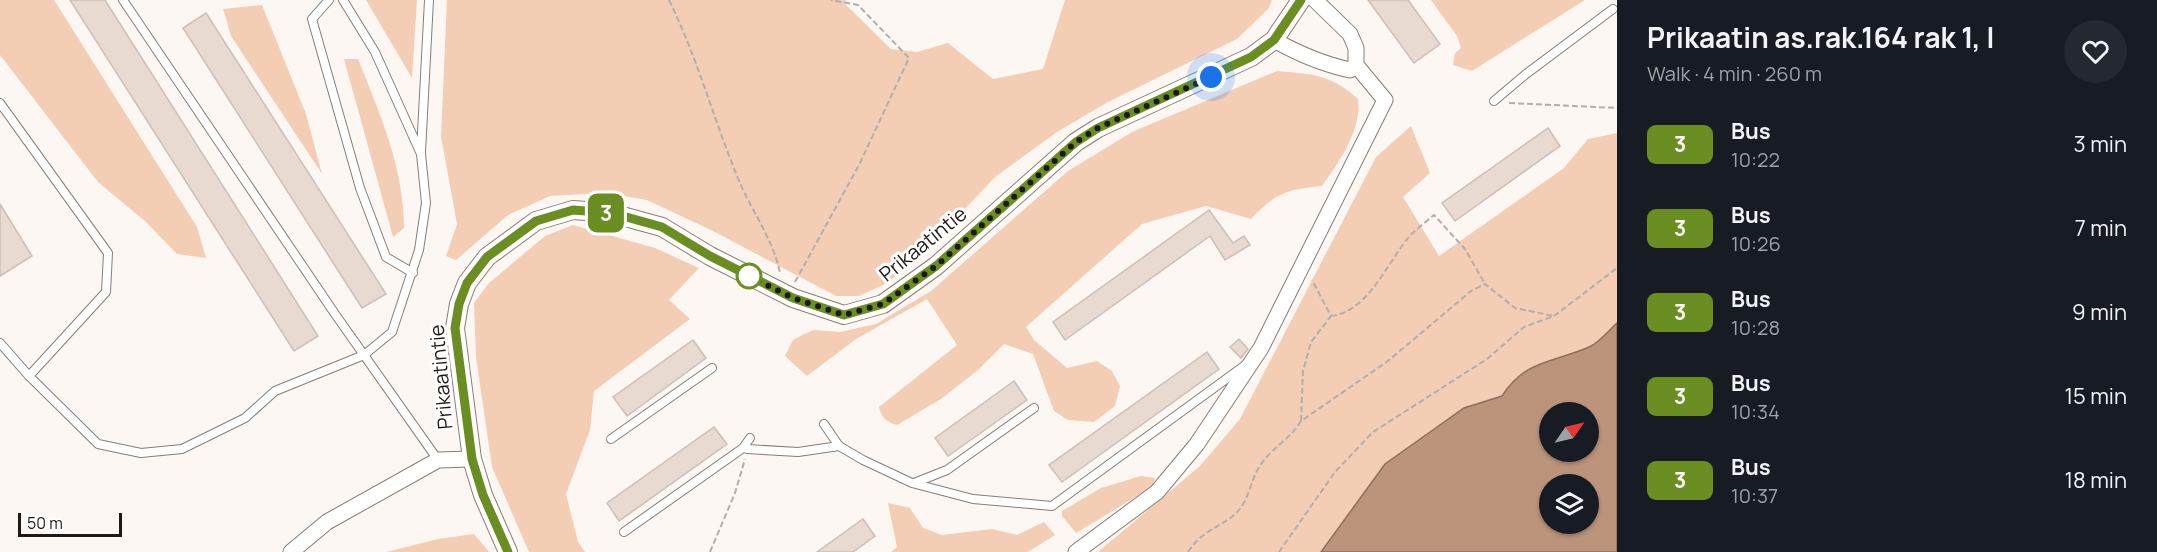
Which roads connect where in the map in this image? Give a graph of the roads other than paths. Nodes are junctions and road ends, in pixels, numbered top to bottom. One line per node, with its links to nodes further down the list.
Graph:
1 (123, 0): 15 (lane)
2 (329, 0): 13 (lane)
3 (343, 0): 12 (lane)
4 (429, 0): 12 (lane)
5 (1301, 0): 8 (street, Prikaatintie)
6 (1315, 0): 9 (street)
7 (1613, 9): 10 (lane)
8 (1274, 40): 9 (street); 25 (street, Prikaatintie)
9 (1356, 65): 16 (street)
10 (1494, 101)
11 (0, 103): 18 (lane)
12 (421, 154): 13 (lane)
13 (413, 273): 15 (lane)
14 (0, 343): 18 (lane)
15 (364, 355): 18 (lane); 26 (lane)
16 (1252, 359): 27 (lane); 31 (street)
17 (712, 368): 22 (lane)
18 (29, 376)
19 (1034, 408): 27 (lane)
20 (824, 424): 23 (lane)
21 (750, 438): 28 (lane)
22 (610, 440)
23 (839, 446): 24 (lane); 27 (lane)
24 (747, 449)
25 (472, 459): 26 (street); 30 (street, Prikaatintie)
26 (438, 460): 29 (street)
27 (912, 483)
28 (624, 532)
29 (291, 552)
30 (508, 552)
31 (1076, 552)

